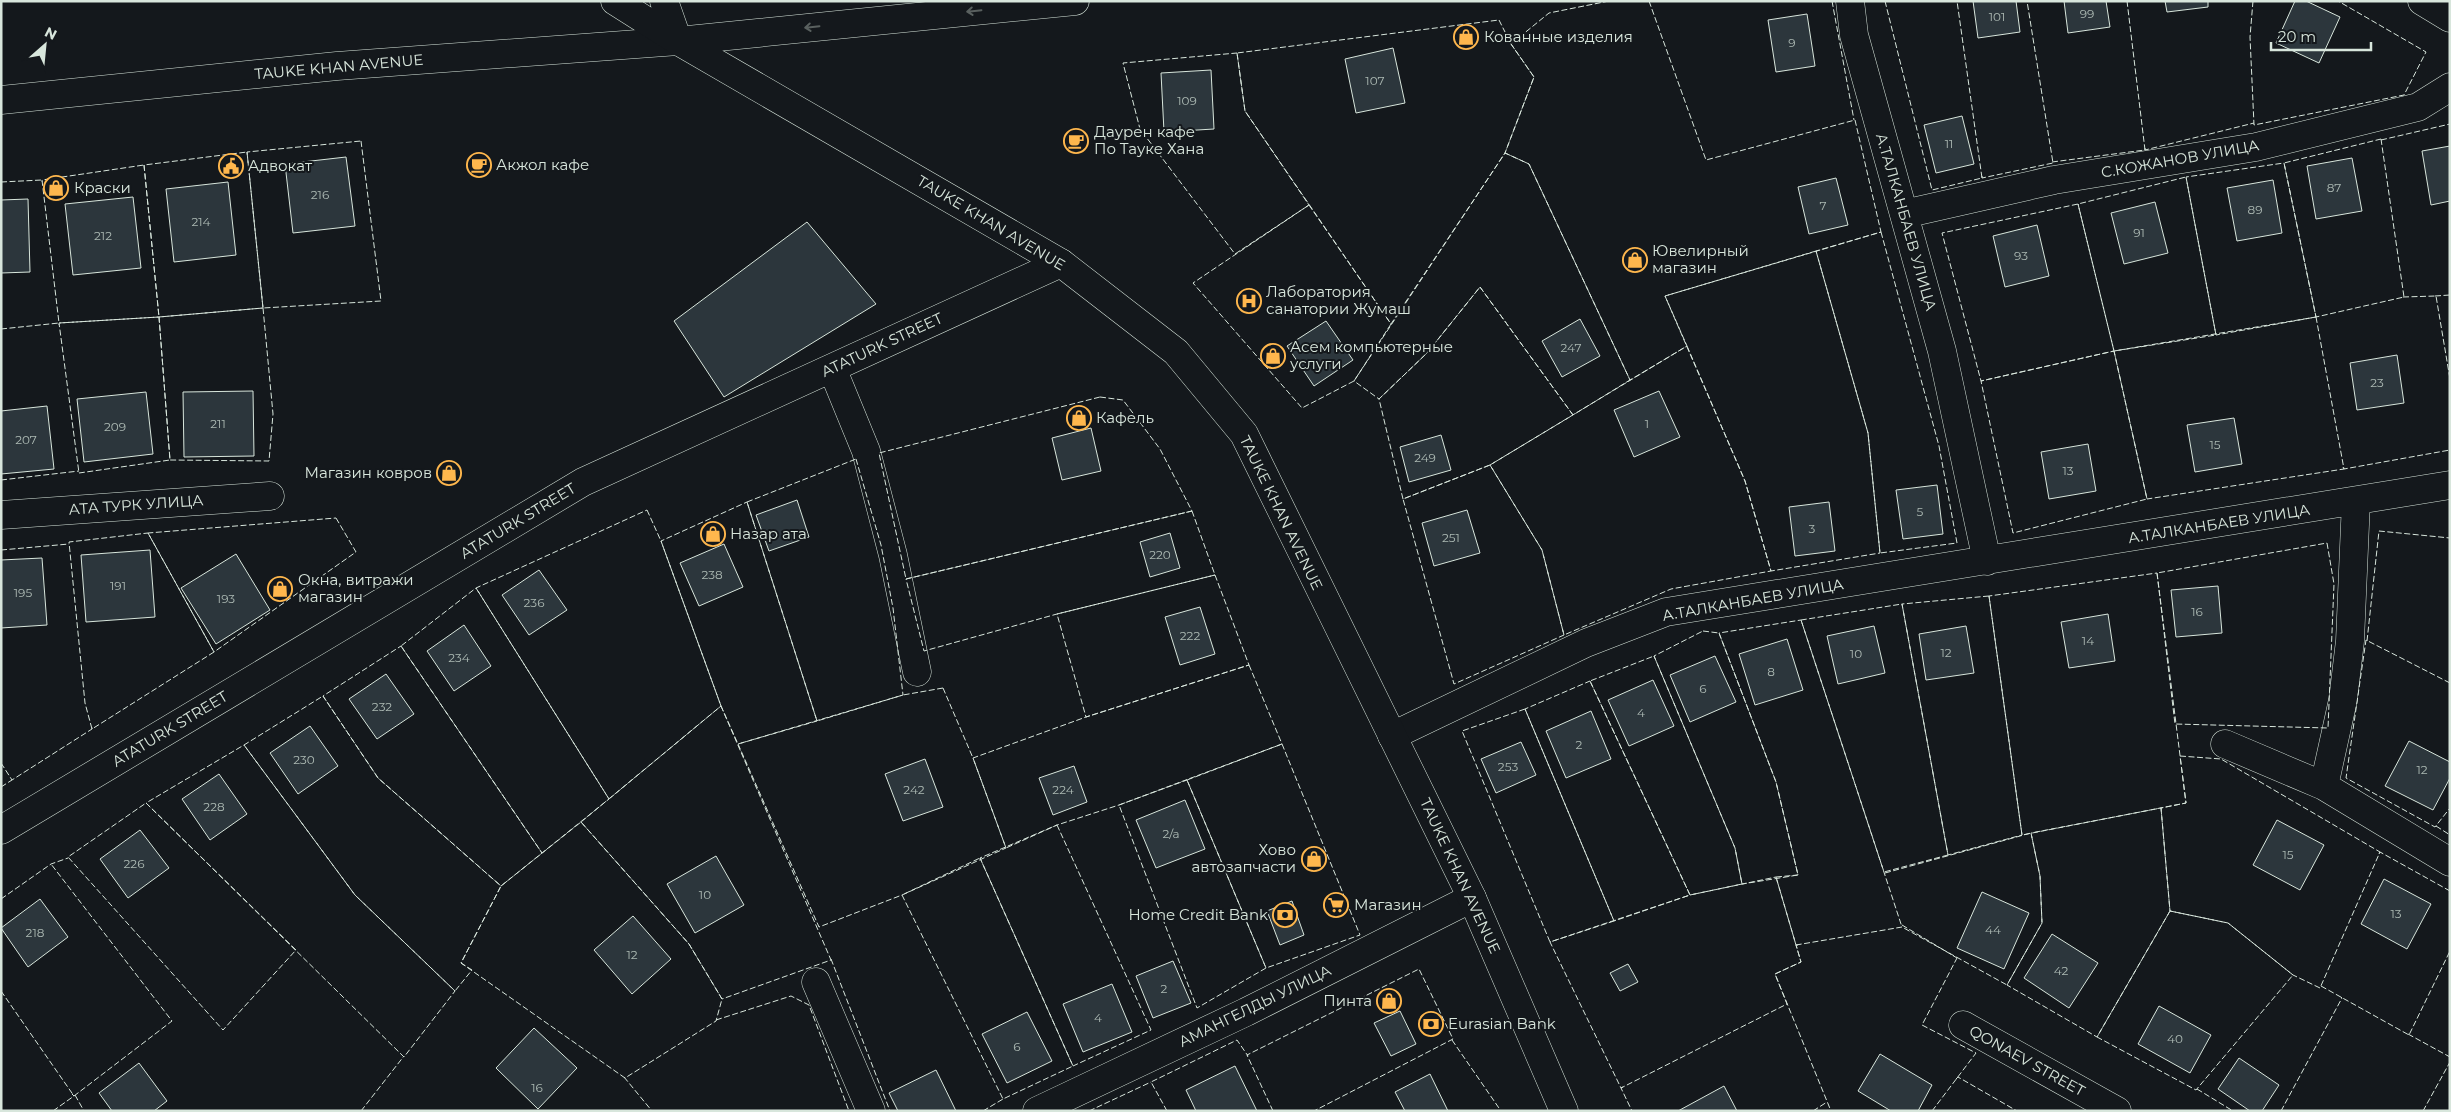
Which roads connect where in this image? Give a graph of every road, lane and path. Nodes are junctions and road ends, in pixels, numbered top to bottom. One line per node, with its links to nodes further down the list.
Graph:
1 (615, 1): 8 (street, TAUKE KHAN AVENUE)
2 (664, 1): 8 (street)
3 (1075, 1): 6 (street, TAUKE KHAN AVENUE)
4 (1850, 1): 11 (street, А.ТАЛКАНБАЕВ УЛИЦА)
5 (2422, 1): 7 (street)
6 (1039, 3): 8 (street, TAUKE KHAN AVENUE, one-way to 8)
7 (2450, 18)
8 (678, 40): 10 (street, TAUKE KHAN AVENUE); 12 (street, TAUKE KHAN AVENUE)
9 (2450, 87): 11 (street, С.КОЖАНОВ УЛИЦА)
10 (1, 100)
11 (1904, 214): 18 (street, А.ТАЛКАНБАЕВ УЛИЦА)
12 (1061, 263): 13 (street, ATATURK STREET); 20 (street, TAUKE KHAN AVENUE)
13 (832, 368): 19 (street); 23 (street, ATATURK STREET)
14 (2444, 490): 16 (street, А.ТАЛКАНБАЕВ УЛИЦА)
15 (270, 496): 17 (street, АТА ТУРК УЛИЦА)
16 (2356, 501): 18 (street, А.ТАЛКАНБАЕВ УЛИЦА); 22 (street)
17 (1, 515)
18 (1988, 561): 20 (street, А.ТАЛКАНБАЕВ УЛИЦА)
19 (917, 672)
20 (1392, 736): 25 (street, TAUKE KHAN AVENUE)
21 (2225, 744): 22 (street)
22 (2324, 786): 24 (street)
23 (1, 830)
24 (2450, 862)
25 (1472, 898): 29 (street, АМАНГЕЛДЫ УЛИЦА); 30 (street, TAUKE KHAN AVENUE)
26 (816, 982): 28 (street)
27 (1964, 1025): 31 (street, QONAEV STREET)
28 (871, 1111)
29 (1037, 1111)
30 (1564, 1111)
31 (2117, 1111)

